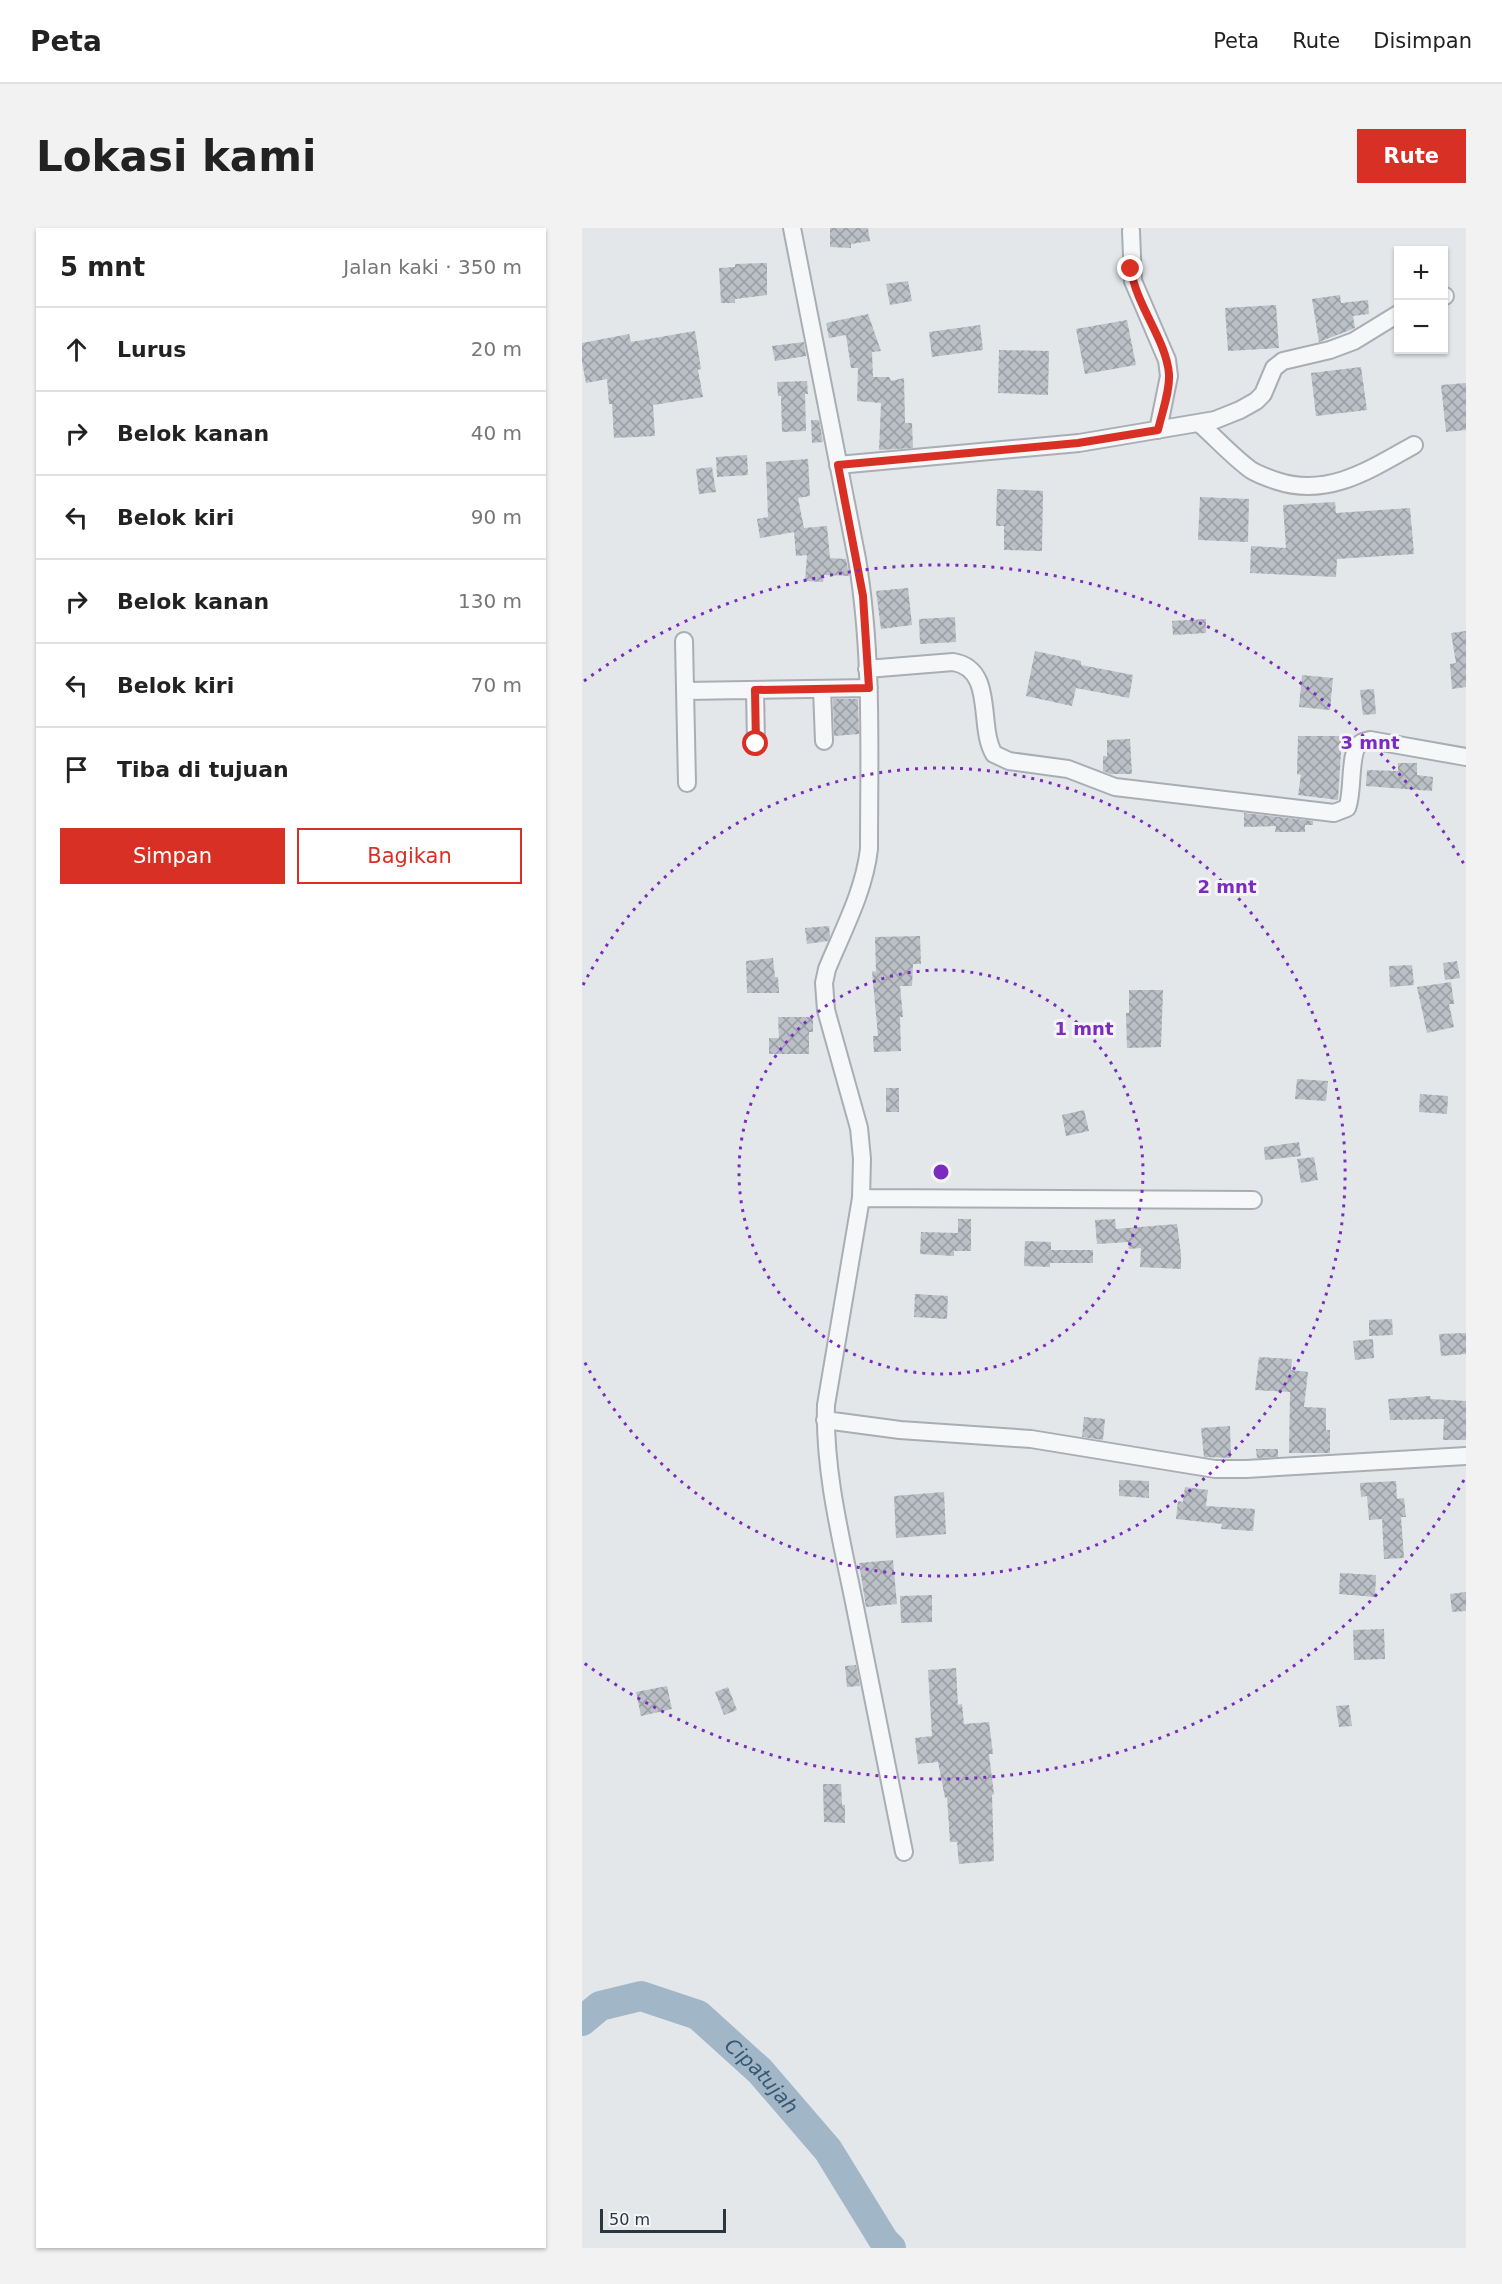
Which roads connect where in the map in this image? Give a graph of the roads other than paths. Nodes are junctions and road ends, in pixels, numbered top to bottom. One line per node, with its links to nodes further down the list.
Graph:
1 (792, 228): 7 (street)
2 (1131, 231): 5 (street)
3 (1394, 316): 4 (street)
4 (1200, 424): 5 (street); 6 (street)
5 (1158, 430): 7 (street)
6 (1414, 445)
7 (838, 465): 9 (street)
8 (684, 641): 13 (street)
9 (867, 669): 11 (street); 16 (street)
10 (822, 688): 11 (street); 12 (street); 14 (street)
11 (869, 688): 18 (street)
12 (755, 690): 13 (street); 15 (street)
13 (685, 691): 17 (street)
14 (824, 741)
15 (756, 744)
16 (1466, 757)
17 (687, 783)
18 (861, 1198): 19 (street); 20 (street)
19 (1253, 1200)
20 (825, 1420): 21 (street); 22 (street)
21 (1466, 1456)
22 (904, 1852)

